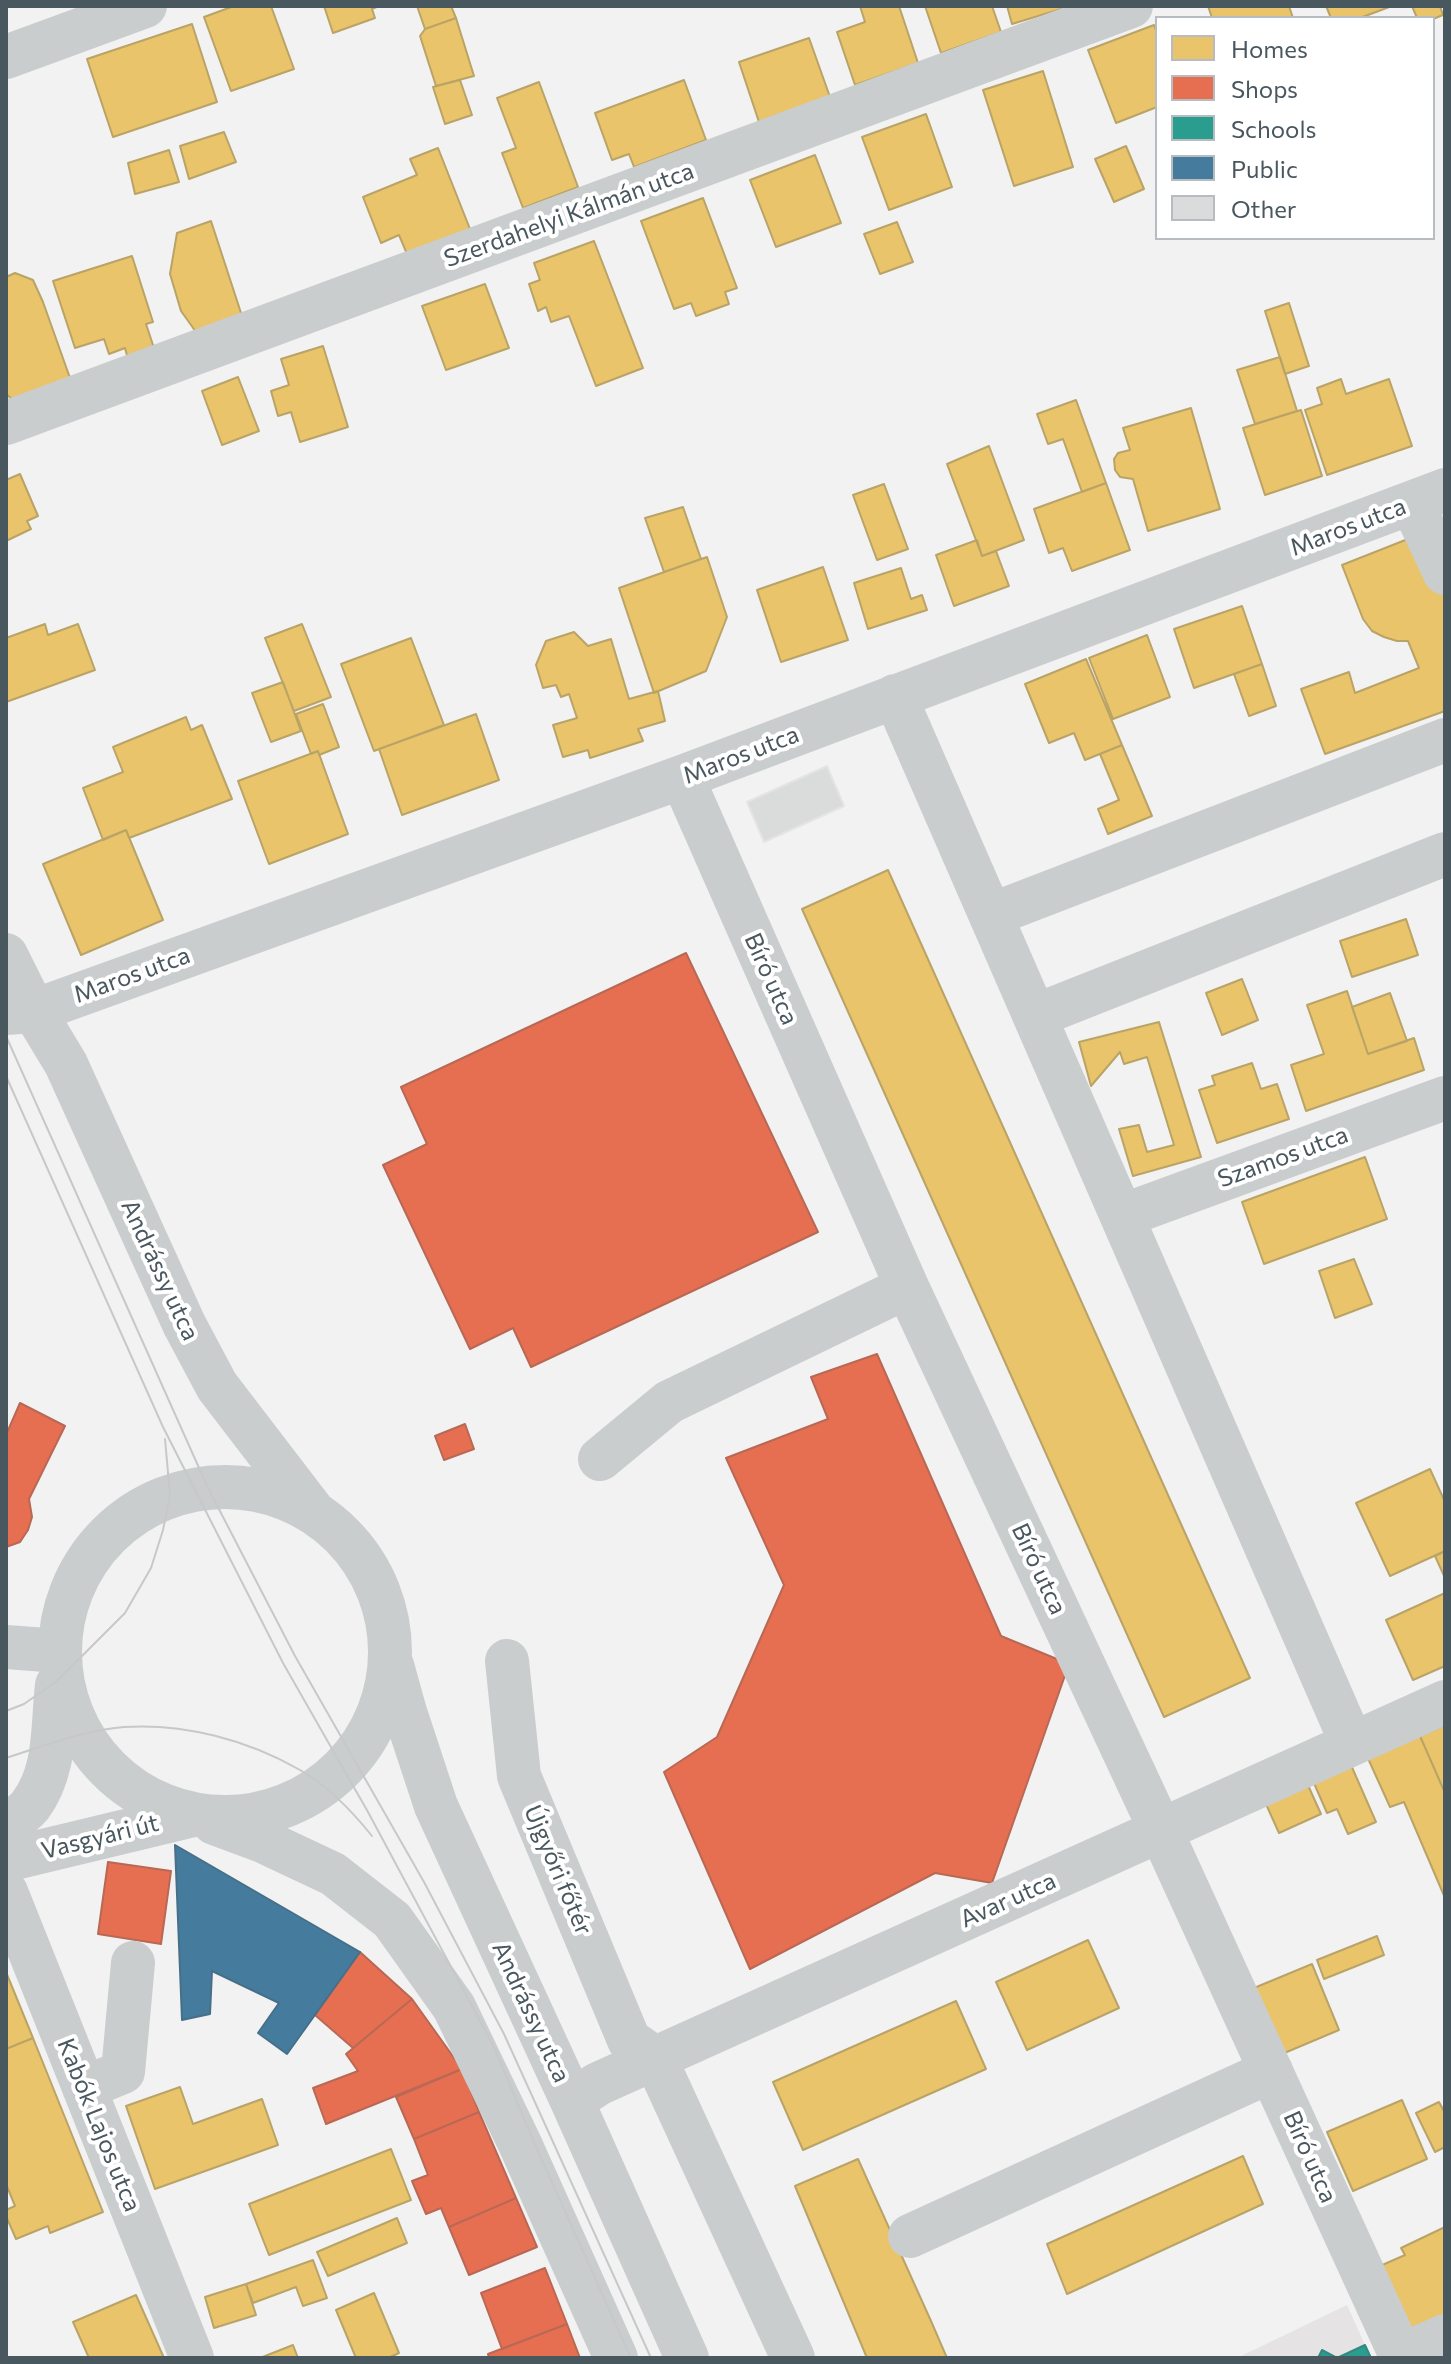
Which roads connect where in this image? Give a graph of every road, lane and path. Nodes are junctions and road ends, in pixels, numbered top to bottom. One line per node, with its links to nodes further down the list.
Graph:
1 (145, 6): 3 (street)
2 (1131, 6): 4 (street, Szerdahelyi Kálmán utca)
3 (6, 57)
4 (6, 423)
5 (1429, 496): 6 (street); 7 (street, Maros utca)
6 (1445, 573)
7 (895, 696): 9 (street, Maros utca); 11 (street)
8 (1445, 740): 11 (street)
9 (682, 777): 13 (street, Maros utca); 17 (street, Bíró utca)
10 (1445, 854): 14 (street)
11 (991, 915): 14 (street)
12 (6, 955): 13 (street, Andrássy utca)
13 (20, 1012): 19 (street, Andrássy utca)
14 (1035, 1016): 16 (street)
15 (1445, 1098): 16 (street, Szamos utca)
16 (1122, 1216): 25 (street)
17 (907, 1287): 18 (street); 28 (street, Bíró utca)
18 (600, 1459)
19 (314, 1512): 21 (street); 22 (street)
20 (6, 1647): 21 (street)
21 (60, 1651): 26 (street); 27 (street, Vasgyári út)
22 (391, 1661): 26 (street); 35 (street, Andrássy utca)
23 (507, 1661): 32 (street, Újgyőri főtér)
24 (1445, 1702): 25 (street, Avar utca)
25 (1352, 1744): 28 (street, Avar utca)
26 (193, 1815): 29 (street, Vasgyári út); 40 (street)
27 (6, 1826)
28 (1161, 1831): 32 (street, Avar utca); 33 (street, Bíró utca)
29 (6, 1860)
30 (6, 1892): 34 (street, Kabók Lajos utca)
31 (133, 1963): 34 (street)
32 (655, 2058): 35 (street, Avar utca); 42 (street)
33 (1271, 2071): 36 (street); 38 (street, Bíró utca)
34 (84, 2088): 39 (street, Kabók Lajos utca)
35 (579, 2092): 41 (street, Andrássy utca)
36 (910, 2236)
37 (1445, 2336): 38 (street)
38 (1401, 2357)
39 (192, 2358)
40 (616, 2358)
41 (687, 2358)
42 (793, 2358)

